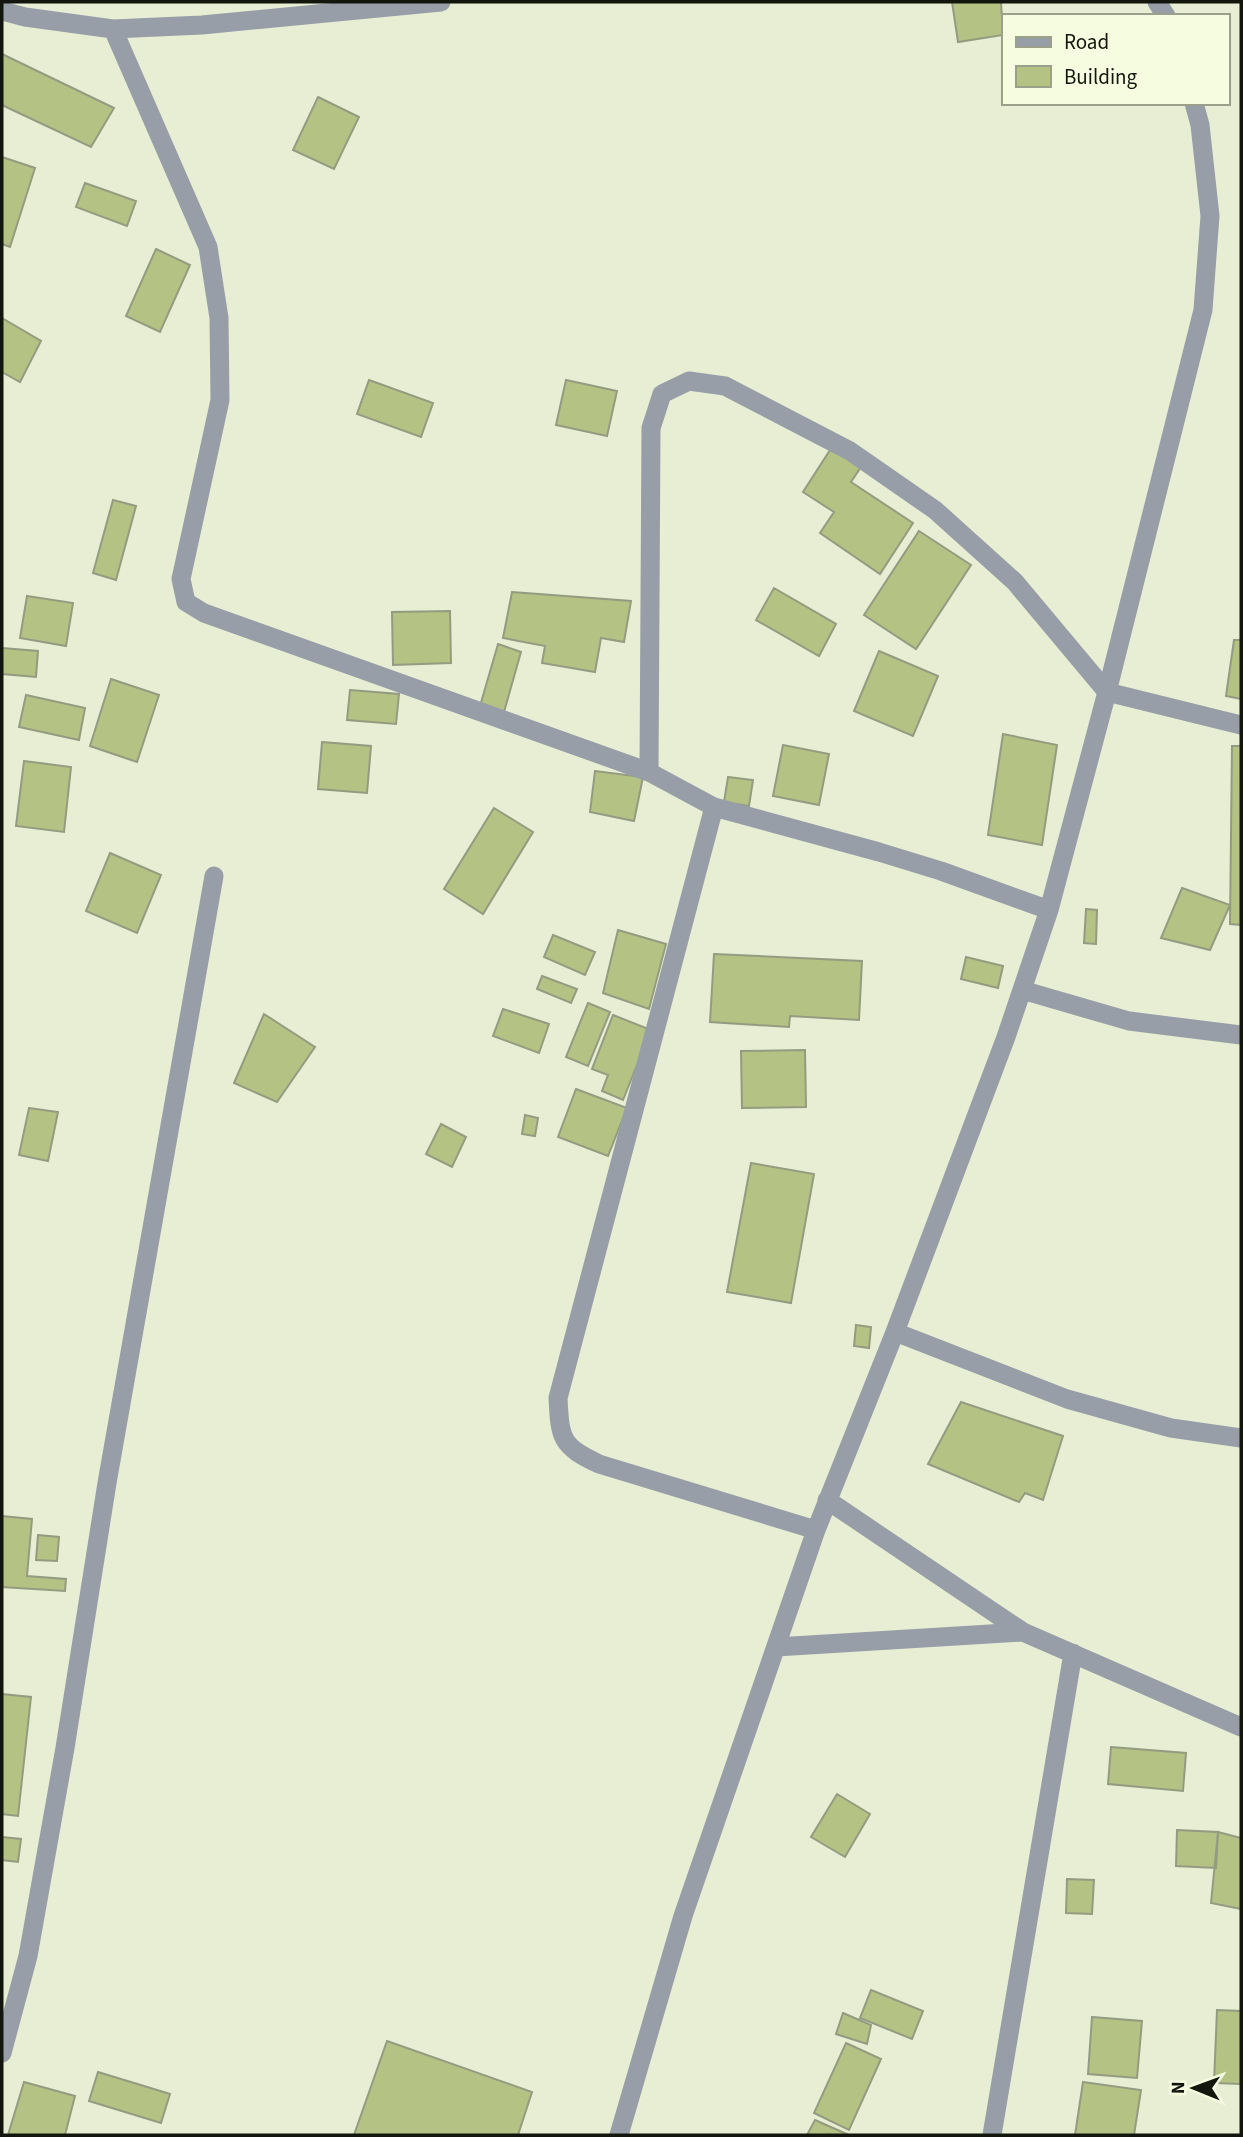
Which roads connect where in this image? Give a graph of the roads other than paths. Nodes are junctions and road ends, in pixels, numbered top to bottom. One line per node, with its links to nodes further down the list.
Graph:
1 (440, 2): 3 (street)
2 (2, 11): 3 (street)
3 (113, 29): 7 (street)
4 (1195, 105): 5 (street)
5 (1107, 692): 6 (street); 7 (street); 10 (street)
6 (1241, 725)
7 (649, 772): 8 (street)
8 (714, 807): 10 (street); 16 (street)
9 (214, 876): 21 (street)
10 (1048, 909): 11 (street)
11 (1022, 990): 12 (street); 13 (street)
12 (1241, 1035)
13 (895, 1332): 14 (street); 15 (street)
14 (1241, 1438)
15 (827, 1500): 16 (street); 17 (street)
16 (816, 1530): 18 (street)
17 (1024, 1632): 18 (street); 19 (street)
18 (776, 1647): 22 (street)
19 (1073, 1653): 20 (street); 23 (street)
20 (1241, 1727)
21 (2, 2053)
22 (619, 2135)
23 (992, 2135)

